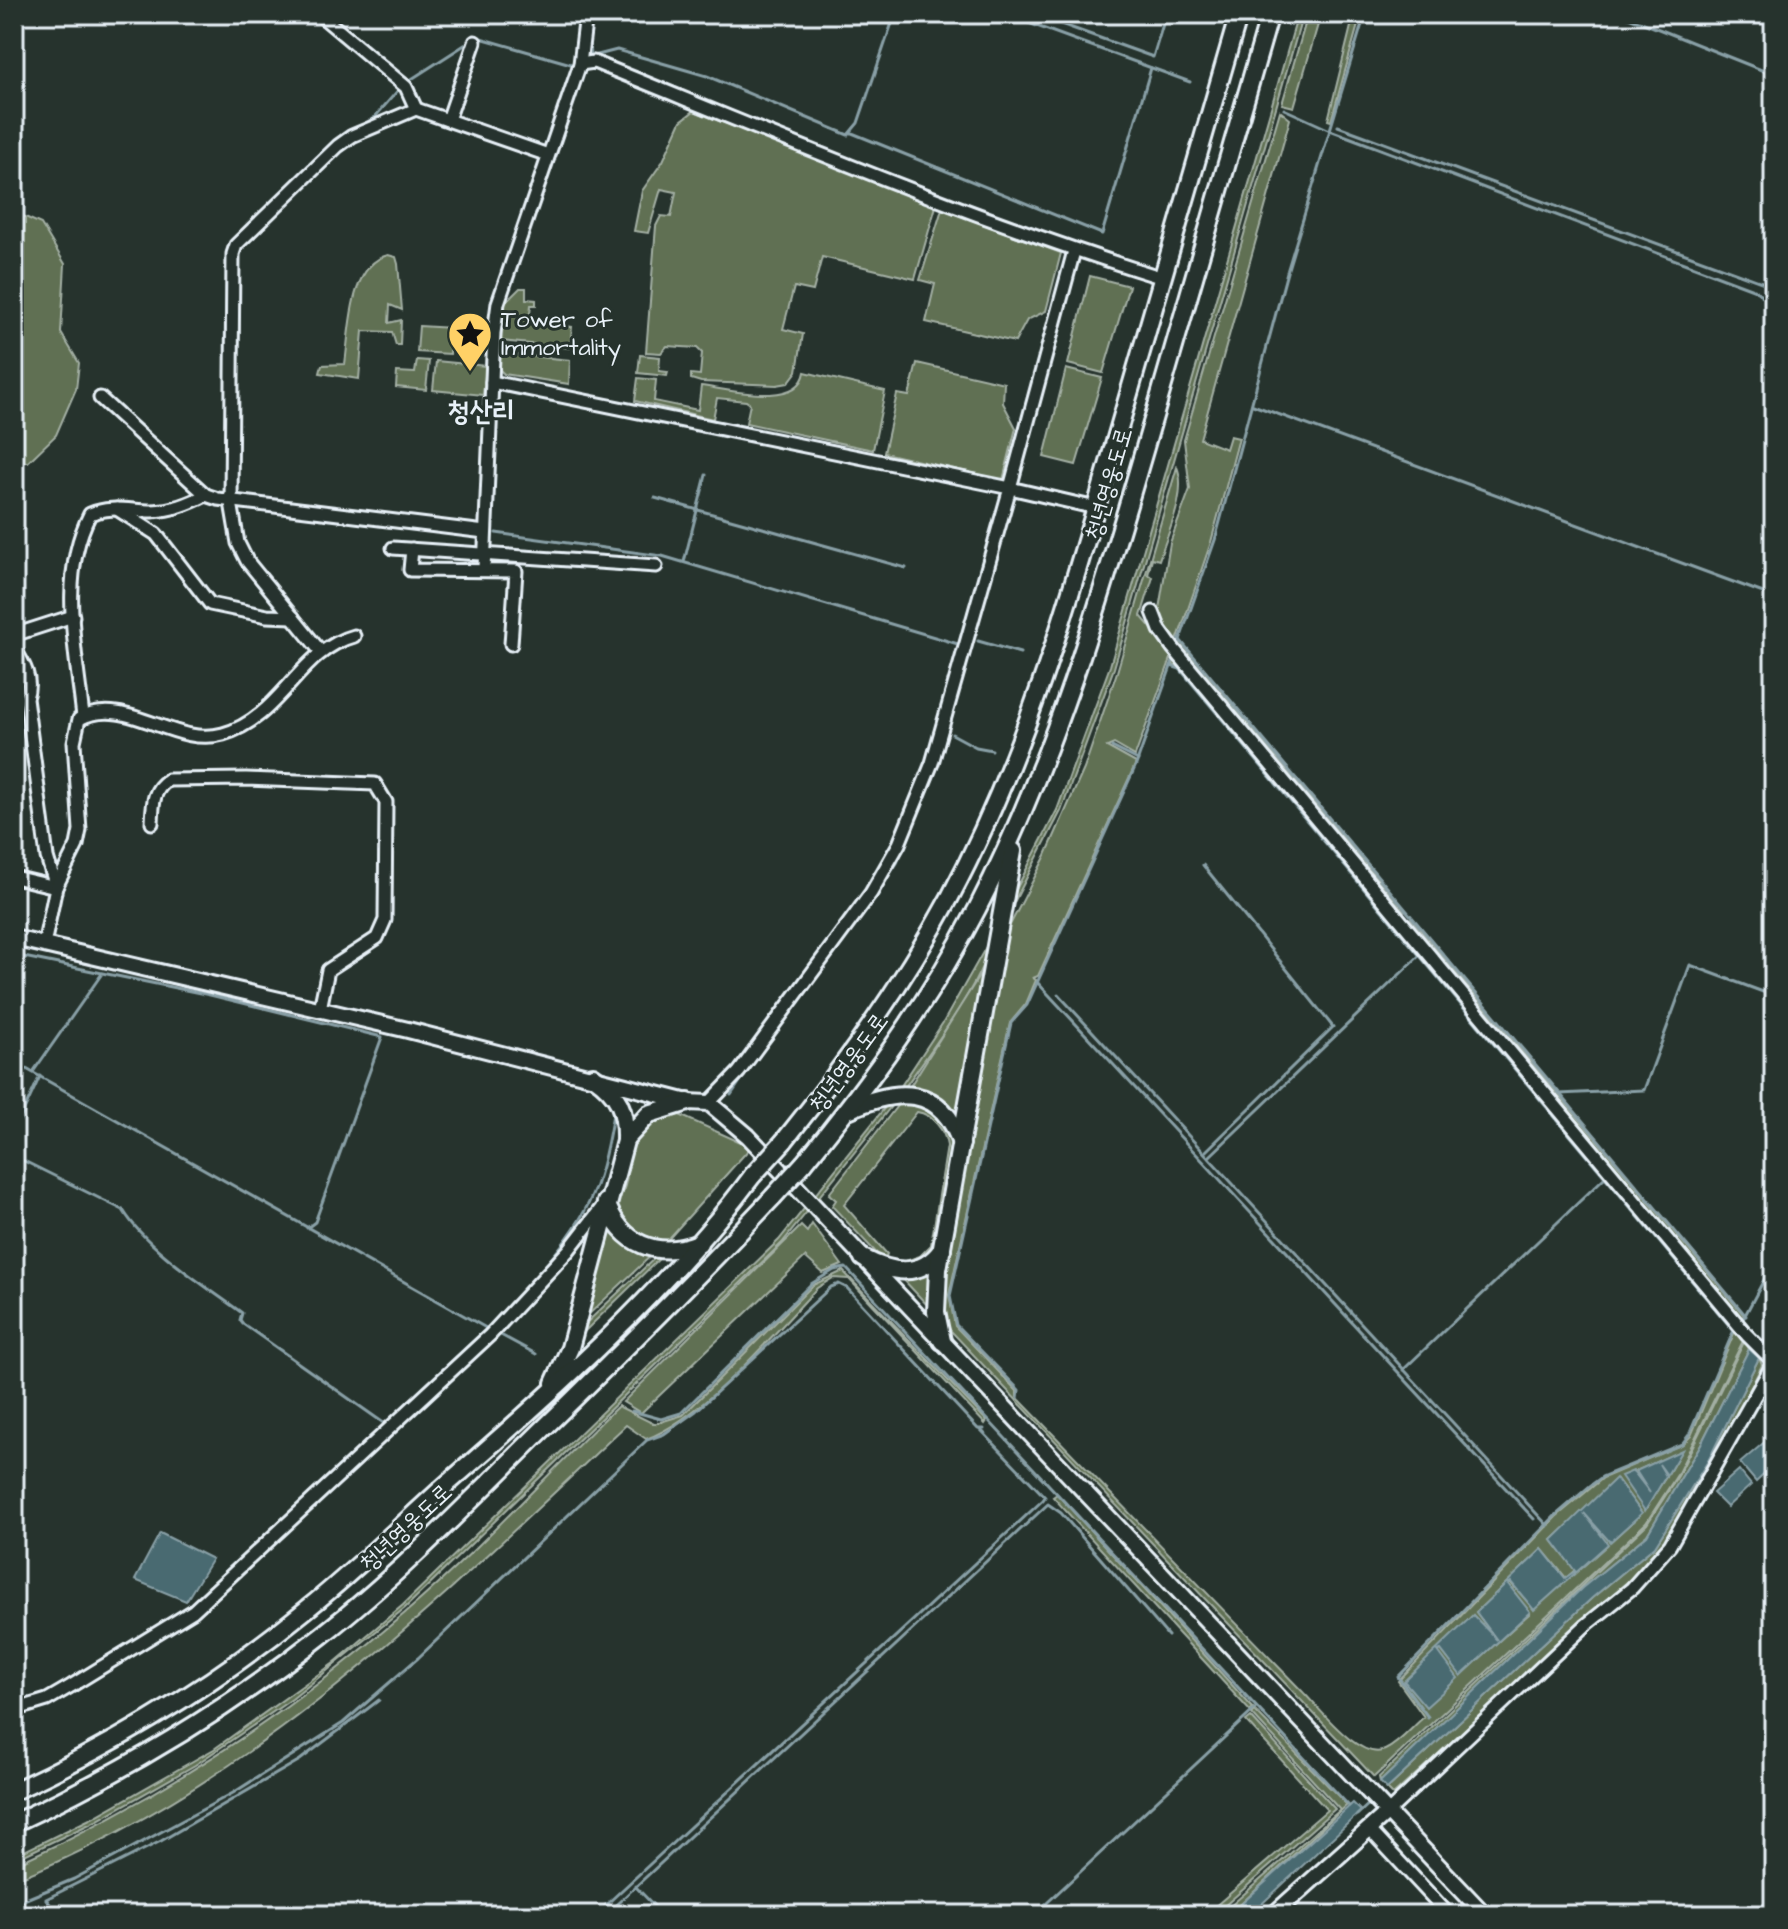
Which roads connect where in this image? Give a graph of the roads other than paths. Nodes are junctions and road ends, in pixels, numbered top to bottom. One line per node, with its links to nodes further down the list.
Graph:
1 (319, 14): 7 (street)
2 (586, 14): 6 (street)
3 (1239, 14): 11 (highway, 청년영웅도로)
4 (1270, 14): 34 (highway, 청년영웅도로)
5 (475, 42): 8 (street)
6 (580, 64): 9 (street); 10 (street)
7 (416, 109): 8 (street); 16 (street)
8 (448, 120): 9 (street)
9 (548, 155): 12 (street)
10 (1074, 251): 11 (street); 14 (street)
11 (1163, 278): 17 (highway, 청년영웅도로)
12 (492, 382): 14 (street); 19 (street)
13 (100, 398): 15 (street)
14 (1010, 488): 17 (street); 43 (street)
15 (206, 495): 16 (street); 18 (street)
16 (231, 502): 19 (street); 27 (street)
17 (1096, 508): 48 (highway, 청년영웅도로, bridge)
18 (117, 509): 26 (street); 27 (street)
19 (485, 532): 22 (street)
20 (393, 548): 21 (street)
21 (412, 549): 22 (street); 24 (street)
22 (485, 553): 23 (street); 24 (street)
23 (656, 566)
24 (484, 569): 30 (street)
25 (1153, 612): 52 (street)
26 (73, 616): 28 (street); 33 (street)
27 (293, 617): 32 (street)
28 (14, 635)
29 (354, 636): 32 (street)
30 (511, 644)
31 (14, 648): 37 (street)
32 (321, 652): 33 (street)
33 (83, 717): 37 (street)
34 (1032, 792): 44 (highway, 청년영웅도로); 46 (highway)
35 (152, 823): 40 (street)
36 (14, 877): 37 (street)
37 (56, 887): 39 (street)
38 (14, 938): 39 (main road)
39 (44, 945): 40 (main road)
40 (320, 1009): 41 (main road)
41 (593, 1076): 42 (main road); 45 (highway)
42 (688, 1102): 43 (main road); 45 (highway)
43 (709, 1103): 50 (main road)
44 (846, 1111): 46 (highway); 57 (highway, 청년영웅도로, bridge)
45 (625, 1141): 47 (highway)
46 (961, 1145): 49 (highway)
47 (606, 1202): 48 (highway); 53 (highway); 54 (street)
48 (703, 1241): 53 (highway, 청년영웅도로)
49 (944, 1245): 50 (highway); 51 (highway)
50 (863, 1258): 51 (main road)
51 (942, 1341): 56 (main road)
52 (1774, 1362): 56 (street)
53 (545, 1398): 55 (highway, 청년영웅도로)
54 (14, 1710)
55 (14, 1791)
56 (1386, 1807): 58 (main road); 61 (main road)
57 (14, 1823)
58 (1369, 1829): 59 (main road); 60 (street)
59 (1273, 1915)
60 (1449, 1915)
61 (1485, 1915)

